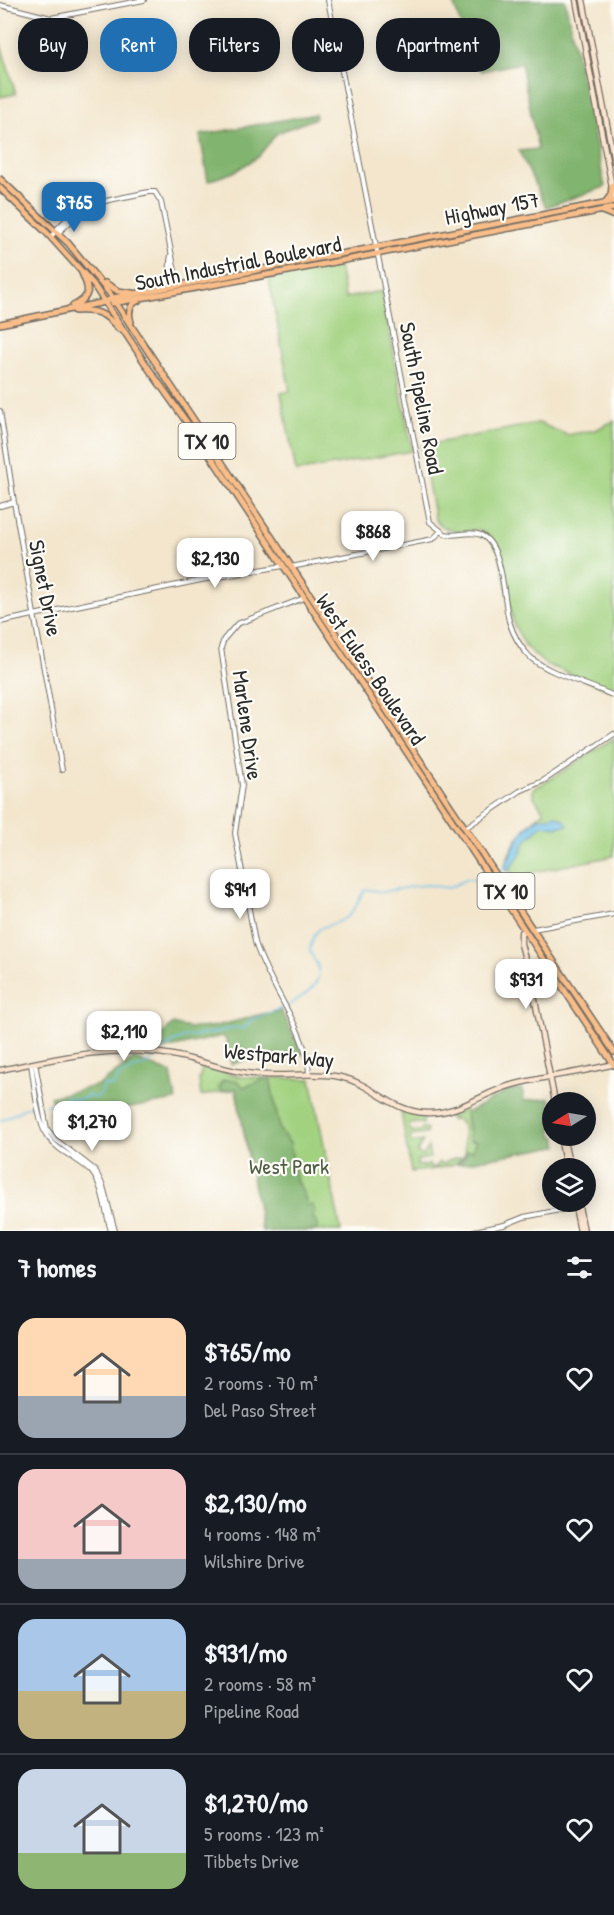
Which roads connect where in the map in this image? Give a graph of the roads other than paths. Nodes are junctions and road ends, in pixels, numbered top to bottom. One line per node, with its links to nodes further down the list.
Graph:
1 (144, 0): 5 (street)
2 (328, 0): 19 (street, South Pipeline Road)
3 (576, 0): 7 (main road)
4 (584, 0): 6 (main road)
5 (0, 5)
6 (610, 140): 7 (main road); 8 (main road)
7 (603, 141): 10 (main road)
8 (614, 161)
9 (0, 179): 17 (main road, West Euless Boulevard / TX 10)
10 (612, 186): 12 (main road); 13 (main road)
11 (0, 188): 18 (main road, West Euless Boulevard / TX 10)
12 (614, 199): 13 (main road, Highway 157)
13 (604, 204): 19 (main road, Highway 157)
14 (614, 208): 15 (main road, Highway 157)
15 (600, 211): 16 (main road); 19 (main road, Highway 157)
16 (614, 216)
17 (57, 232): 18 (street); 21 (main road, West Euless Boulevard / TX 10); 22 (street)
18 (51, 237): 20 (main road, West Euless Boulevard / TX 10)
19 (377, 250): 22 (main road, South Industrial Boulevard); 37 (street, South Pipeline Road)
20 (74, 262): 25 (main road, West Euless Boulevard / TX 10); 26 (main road)
21 (92, 270): 23 (main road); 24 (main road, West Euless Boulevard / TX 10)
22 (177, 289): 23 (main road, South Industrial Boulevard)
23 (144, 295): 24 (main road, South Industrial Boulevard); 28 (main road)
24 (114, 301): 25 (main road, South Industrial Boulevard); 28 (main road, West Euless Boulevard / TX 10)
25 (105, 302): 26 (main road, South Industrial Boulevard); 29 (main road, West Euless Boulevard / TX 10)
26 (68, 310): 27 (main road, South Industrial Boulevard); 29 (main road)
27 (0, 324)
28 (132, 327): 30 (main road, West Euless Boulevard / TX 10)
29 (129, 338): 31 (main road, West Euless Boulevard / TX 10)
30 (152, 356): 31 (main road); 33 (main road, West Euless Boulevard / TX 10)
31 (144, 361): 32 (main road, West Euless Boulevard / TX 10)
32 (166, 391): 33 (main road); 38 (main road, West Euless Boulevard / TX 10)
33 (175, 393): 39 (main road, West Euless Boulevard / TX 10)
34 (0, 411): 35 (street, Signet Drive)
35 (14, 502): 36 (street); 41 (street, Signet Drive)
36 (0, 506)
37 (440, 532): 39 (street); 43 (street)
38 (283, 566): 39 (street); 40 (main road, West Euless Boulevard / TX 10); 41 (street)
39 (291, 567): 46 (main road, West Euless Boulevard / TX 10)
40 (304, 598): 46 (main road, West Euless Boulevard / TX 10); 58 (street, Marlene Drive)
41 (35, 615): 42 (street); 45 (street, Signet Drive)
42 (0, 622)
43 (614, 696)
44 (614, 734): 46 (street)
45 (62, 770)
46 (462, 830): 47 (main road, West Euless Boulevard / TX 10); 49 (main road, West Euless Boulevard / TX 10)
47 (509, 907): 49 (main road); 50 (main road, West Euless Boulevard / TX 10)
48 (614, 914): 49 (street)
49 (532, 930): 51 (main road, West Euless Boulevard / TX 10)
50 (525, 931): 51 (main road); 52 (main road, West Euless Boulevard / TX 10); 59 (main road)
51 (553, 960): 52 (main road, West Euless Boulevard / TX 10)
52 (572, 996): 53 (main road, West Euless Boulevard / TX 10); 56 (main road, West Euless Boulevard / TX 10)
53 (614, 1052)
54 (0, 1062): 57 (street)
55 (33, 1064): 57 (main road, Westpark Way); 58 (main road, Westpark Way); 63 (street)
56 (614, 1065): 59 (main road, Westpark Way)
57 (1, 1069)
58 (309, 1074): 59 (main road, Westpark Way)
59 (550, 1077): 60 (main road)
60 (553, 1092)
61 (543, 1212): 64 (street)
62 (578, 1212): 65 (main road)
63 (113, 1231)
64 (474, 1231)
65 (582, 1231)

